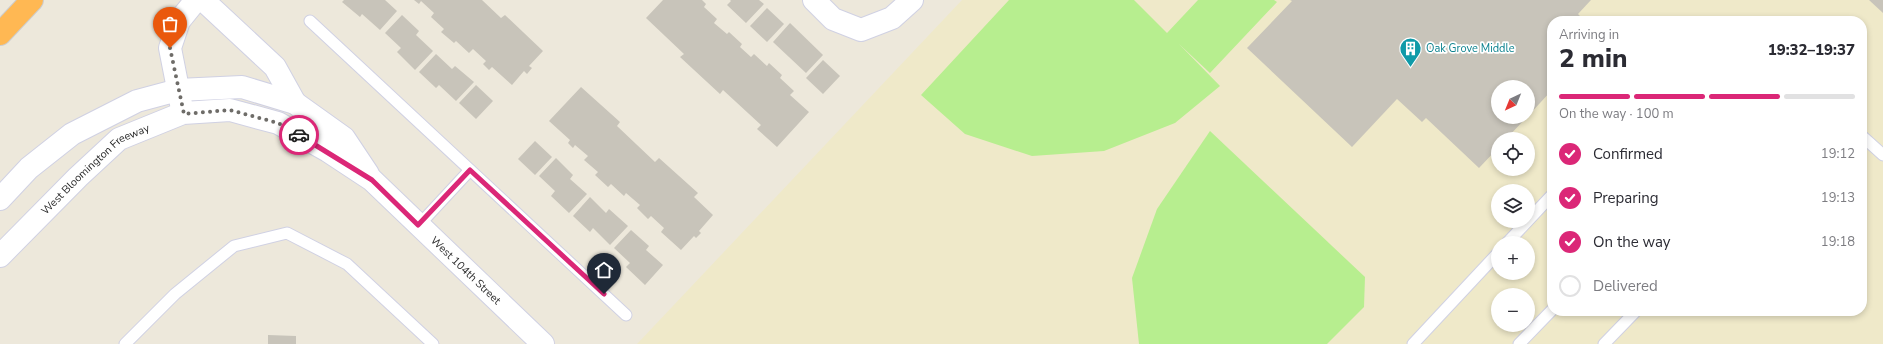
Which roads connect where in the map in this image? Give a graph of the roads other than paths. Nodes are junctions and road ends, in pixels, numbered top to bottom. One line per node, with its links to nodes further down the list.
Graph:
1 (32, 0): 7 (highway)
2 (196, 0): 8 (street)
3 (202, 0): 9 (street)
4 (814, 0): 5 (street)
5 (912, 0)
6 (310, 21): 13 (lane)
7 (0, 34)
8 (178, 90): 9 (street, West 104th Street); 10 (street); 15 (street)
9 (295, 103): 14 (street, West 104th Street)
10 (184, 114): 14 (street, West 104th Street); 19 (street, West Bloomington Freeway)
11 (1867, 140): 12 (lane)
12 (1883, 154)
13 (470, 170): 17 (lane); 21 (lane)
14 (372, 180): 17 (street, West 104th Street)
15 (0, 198)
16 (1547, 200): 18 (lane)
17 (418, 225): 26 (street, West 104th Street)
18 (1514, 236)
19 (0, 256)
20 (1491, 260): 27 (lane)
21 (626, 315)
22 (1547, 315): 28 (lane)
23 (1631, 316): 29 (lane)
24 (125, 344): 25 (lane)
25 (433, 344)
26 (543, 344)
27 (1413, 344)
28 (1519, 344)
29 (1604, 344)

